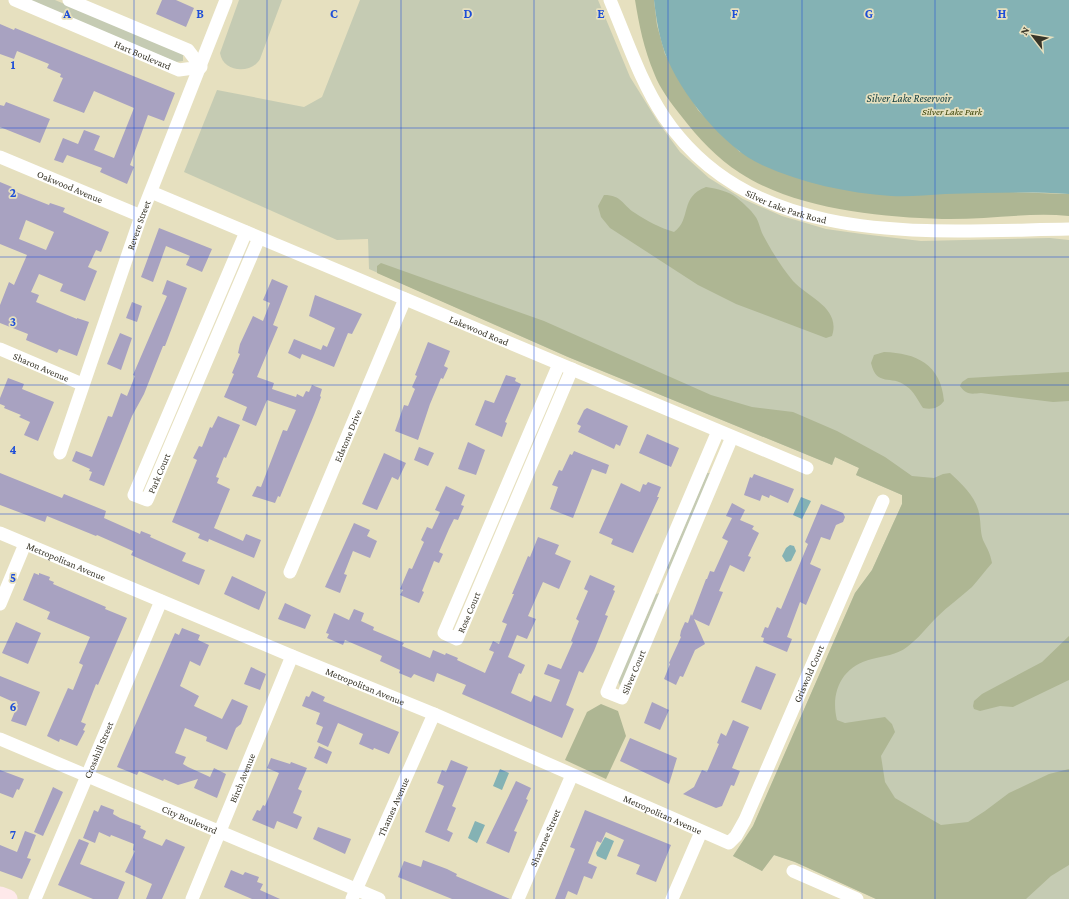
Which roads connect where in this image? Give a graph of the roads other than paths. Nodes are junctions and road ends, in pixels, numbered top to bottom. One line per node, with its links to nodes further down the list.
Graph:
1 (15, 0): 5 (street, Hart Boulevard)
2 (68, 0): 5 (street)
3 (226, 0): 5 (street, Revere Street)
4 (610, 0): 9 (street, Silver Lake Park Road)
5 (201, 67): 7 (street, Revere Street)
6 (0, 157): 8 (street, Oakwood Avenue)
7 (151, 192): 8 (street, Revere Street); 10 (street, Lakewood Road)
8 (141, 216): 16 (street, Revere Street)
9 (1069, 229)
10 (246, 232): 11 (street, Lakewood Road); 11 (street, Park Court)
11 (259, 238): 12 (street, Lakewood Road)
12 (405, 299): 14 (street, Lakewood Road); 24 (street, Edstone Drive)
13 (0, 349): 16 (street, Sharon Avenue)
14 (559, 364): 15 (street, Lakewood Road); 15 (street, Rose Court)
15 (572, 370): 17 (street, Lakewood Road)
16 (82, 384): 19 (street, Revere Street)
17 (718, 431): 18 (street, Lakewood Road); 18 (street, Silver Court)
18 (732, 437): 20 (street, Lakewood Road)
19 (60, 453)
20 (807, 468)
21 (883, 501): 34 (street, Griswold Court)
22 (0, 533): 23 (street, Metropolitan Avenue)
23 (25, 544): 25 (street, Metropolitan Avenue); 26 (street)
24 (290, 572)
25 (161, 601): 27 (street, Metropolitan Avenue); 30 (street, Crosshill Street)
26 (0, 604)
27 (292, 656): 28 (street, Metropolitan Avenue); 32 (street, Birch Avenue)
28 (434, 714): 31 (street, Metropolitan Avenue); 36 (street, Thames Avenue)
29 (0, 739): 30 (street, City Boulevard)
30 (88, 775): 32 (street, City Boulevard); 40 (street, Crosshill Street)
31 (572, 776): 33 (street, Metropolitan Avenue); 43 (street, Shawnee Street)
32 (220, 832): 36 (street, City Boulevard); 41 (street, Birch Avenue)
33 (701, 832): 34 (street, Metropolitan Avenue); 44 (street)
34 (729, 843)
35 (793, 871): 38 (street)
36 (354, 894): 42 (street, City Boulevard)
37 (0, 896): 39 (street)
38 (850, 898)
39 (8, 899)
40 (35, 899)
41 (192, 899)
42 (379, 899)
43 (518, 899)
44 (672, 899)

